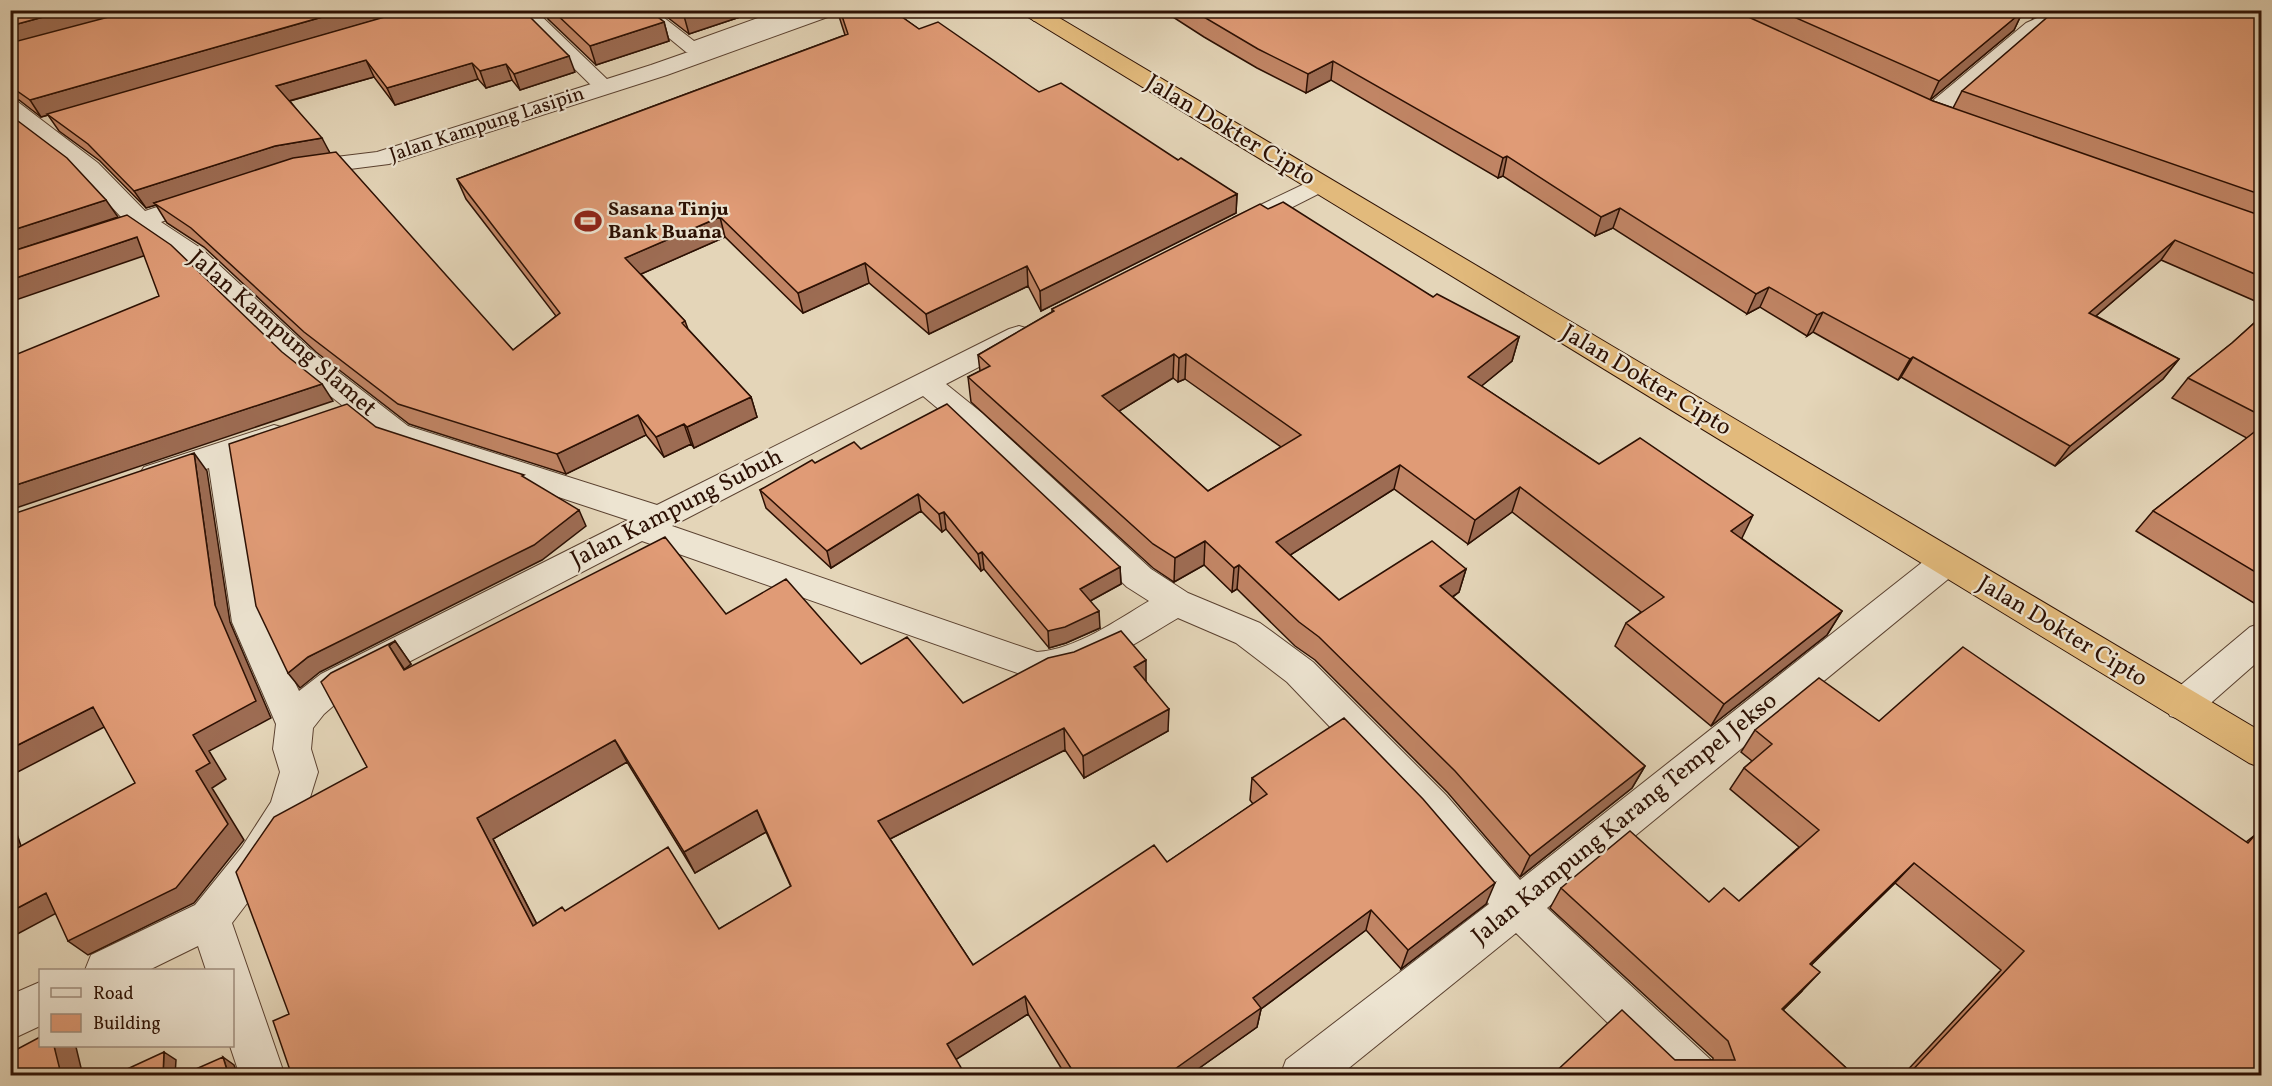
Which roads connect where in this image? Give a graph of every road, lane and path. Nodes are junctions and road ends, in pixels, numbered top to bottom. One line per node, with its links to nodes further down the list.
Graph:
1 (643, 10): 2 (lane)
2 (798, 10)
3 (829, 10): 9 (street, Jalan Kampung Lasipin)
4 (2075, 10): 8 (street)
5 (528, 13): 9 (lane)
6 (1042, 13): 13 (highway, Jalan Dokter Cipto)
7 (2012, 19): 8 (street)
8 (2033, 27): 10 (street)
9 (604, 87): 12 (street, Jalan Kampung Lasipin)
10 (1911, 103)
11 (10, 106): 15 (street, Jalan Kampung Slamet)
12 (283, 174)
13 (1319, 184): 16 (street); 26 (highway, Jalan Dokter Cipto)
14 (228, 192): 15 (street)
15 (141, 220): 17 (street); 20 (street, Jalan Kampung Slamet)
16 (1220, 234)
17 (10, 264)
18 (1041, 324): 19 (street, Jalan Kampung Subuh)
19 (925, 383): 25 (street, Jalan Kampung Subuh); 27 (street)
20 (361, 405): 21 (street); 25 (street, Jalan Kampung Slamet)
21 (329, 416)
22 (297, 427): 23 (street)
23 (222, 452): 24 (street); 30 (street)
24 (127, 484)
25 (650, 523): 27 (street, Jalan Kampung Slamet); 30 (street, Jalan Kampung Subuh)
26 (1946, 562): 29 (highway, Jalan Dokter Cipto); 32 (street, Jalan Kampung Karang Tempel Jekso)
27 (1176, 602): 32 (street)
28 (2262, 637): 29 (street)
29 (2183, 705): 31 (highway, Jalan Dokter Cipto)
30 (295, 724): 33 (street)
31 (2262, 752)
32 (1517, 907): 40 (street, Jalan Kampung Karang Tempel Jekso); 41 (street)
33 (210, 919): 34 (street); 35 (street)
34 (108, 969)
35 (228, 969)
36 (234, 992): 39 (street)
37 (39, 1004): 38 (street)
38 (10, 1018)
39 (262, 1076)
40 (1302, 1076)
41 (1695, 1076)

